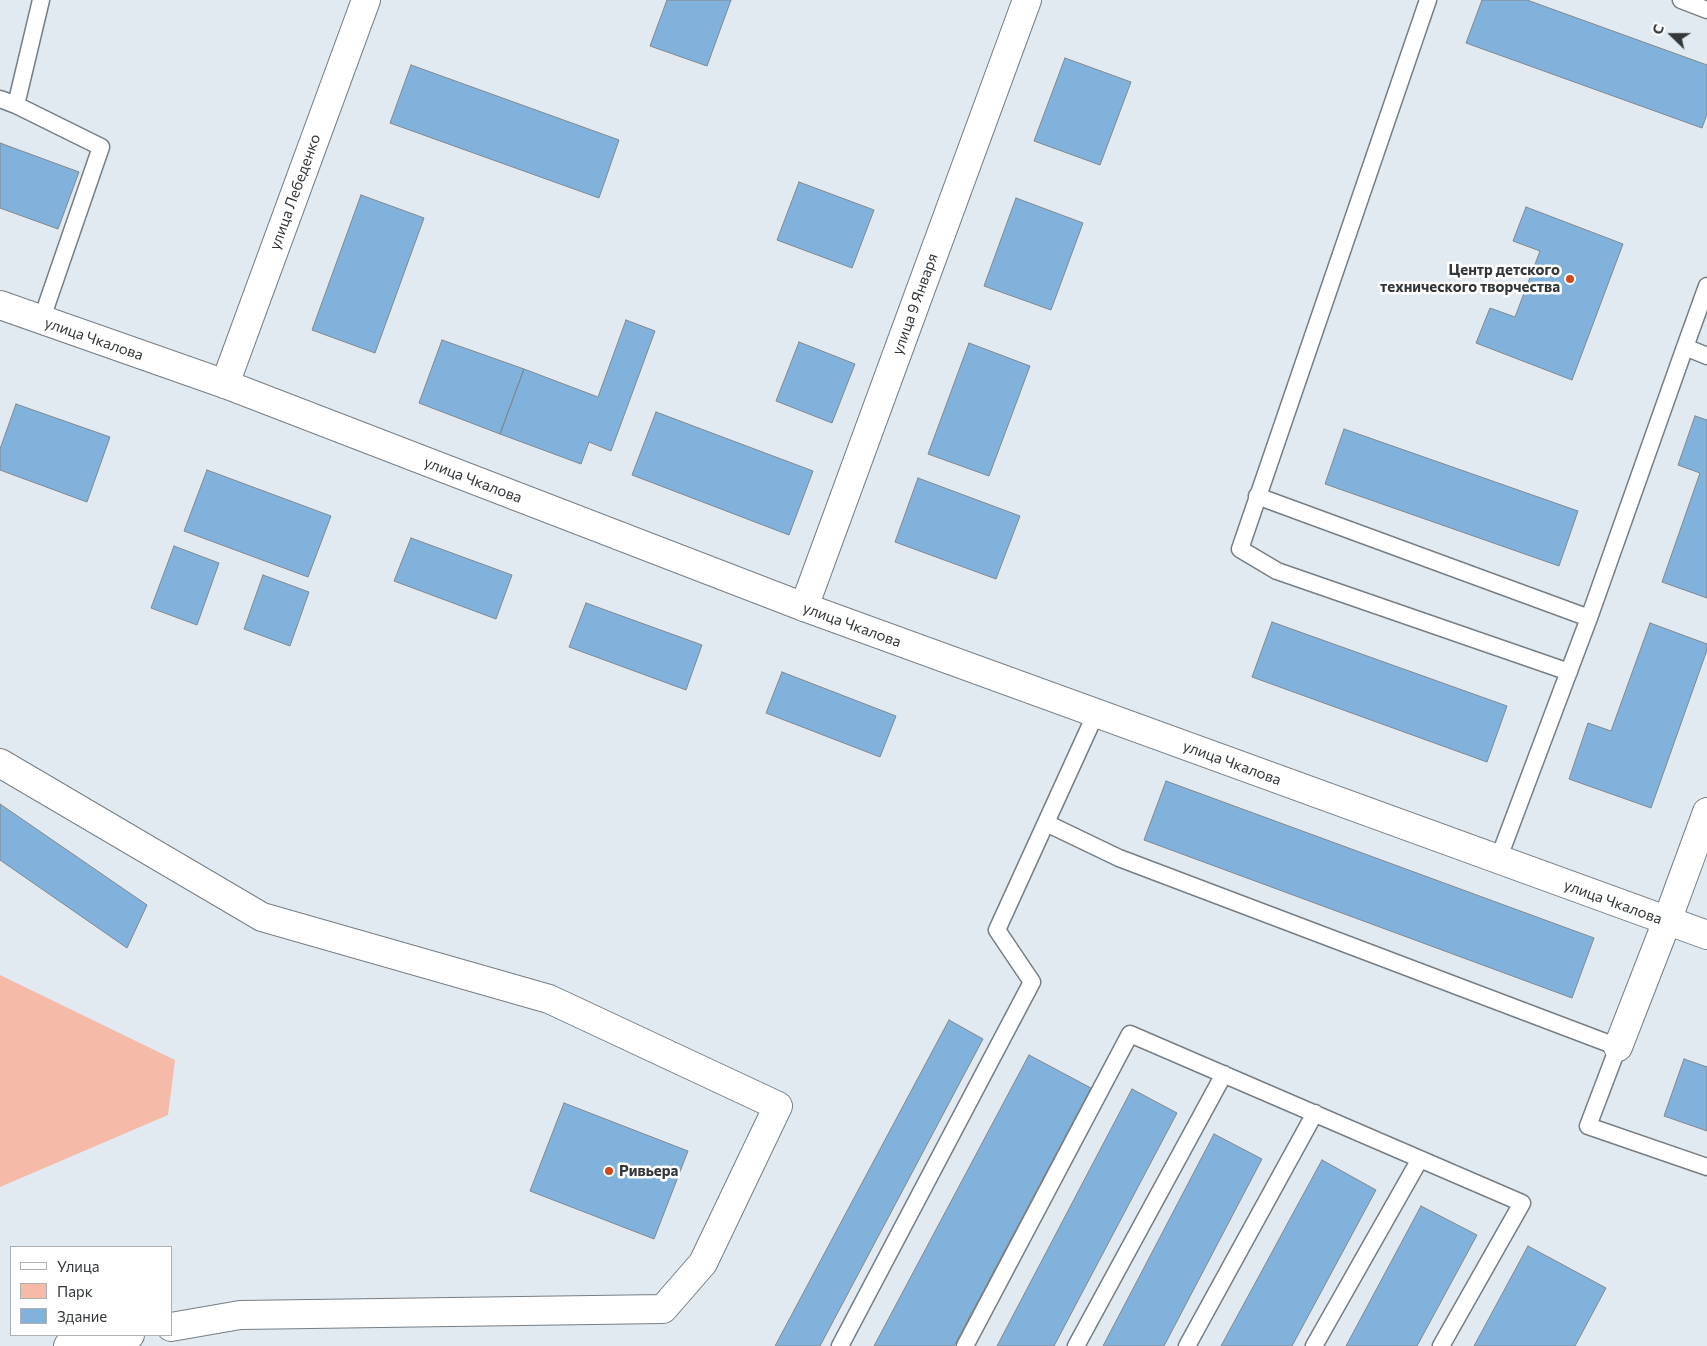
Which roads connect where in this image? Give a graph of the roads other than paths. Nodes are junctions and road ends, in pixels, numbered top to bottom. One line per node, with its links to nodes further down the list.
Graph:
1 (41, 0): 8 (lane)
2 (366, 0): 14 (street, улица Лебеденко)
3 (1027, 0): 16 (street, улица 9 Января)
4 (1428, 0): 15 (lane)
5 (1681, 0): 6 (lane)
6 (1707, 10)
7 (0, 99): 8 (lane)
8 (16, 105): 11 (lane)
9 (1707, 286): 12 (lane)
10 (0, 305): 11 (street, улица Чкалова)
11 (42, 321): 14 (street, улица Чкалова)
12 (1685, 347): 13 (lane); 17 (lane)
13 (1707, 356)
14 (225, 384): 16 (street, улица Чкалова)
15 (1258, 496): 17 (lane); 18 (lane)
16 (804, 608): 19 (street, улица Чкалова)
17 (1589, 618): 18 (lane)
18 (1569, 672): 23 (lane)
19 (1096, 713): 22 (lane); 23 (street, улица Чкалова)
20 (0, 763): 31 (street)
21 (1707, 812): 24 (street)
22 (1046, 824): 26 (lane); 34 (lane)
23 (1498, 860): 24 (street, улица Чкалова)
24 (1667, 921): 25 (street, улица Чкалова); 26 (street)
25 (1707, 935)
26 (1618, 1047): 30 (lane)
27 (1224, 1074): 28 (lane); 35 (lane); 36 (lane)
28 (1315, 1113): 29 (lane); 37 (lane)
29 (1420, 1159): 38 (lane); 39 (lane)
30 (1707, 1168)
31 (172, 1327)
32 (124, 1336): 33 (street)
33 (68, 1346)
34 (840, 1346)
35 (965, 1346)
36 (1076, 1346)
37 (1187, 1346)
38 (1314, 1346)
39 (1441, 1346)

